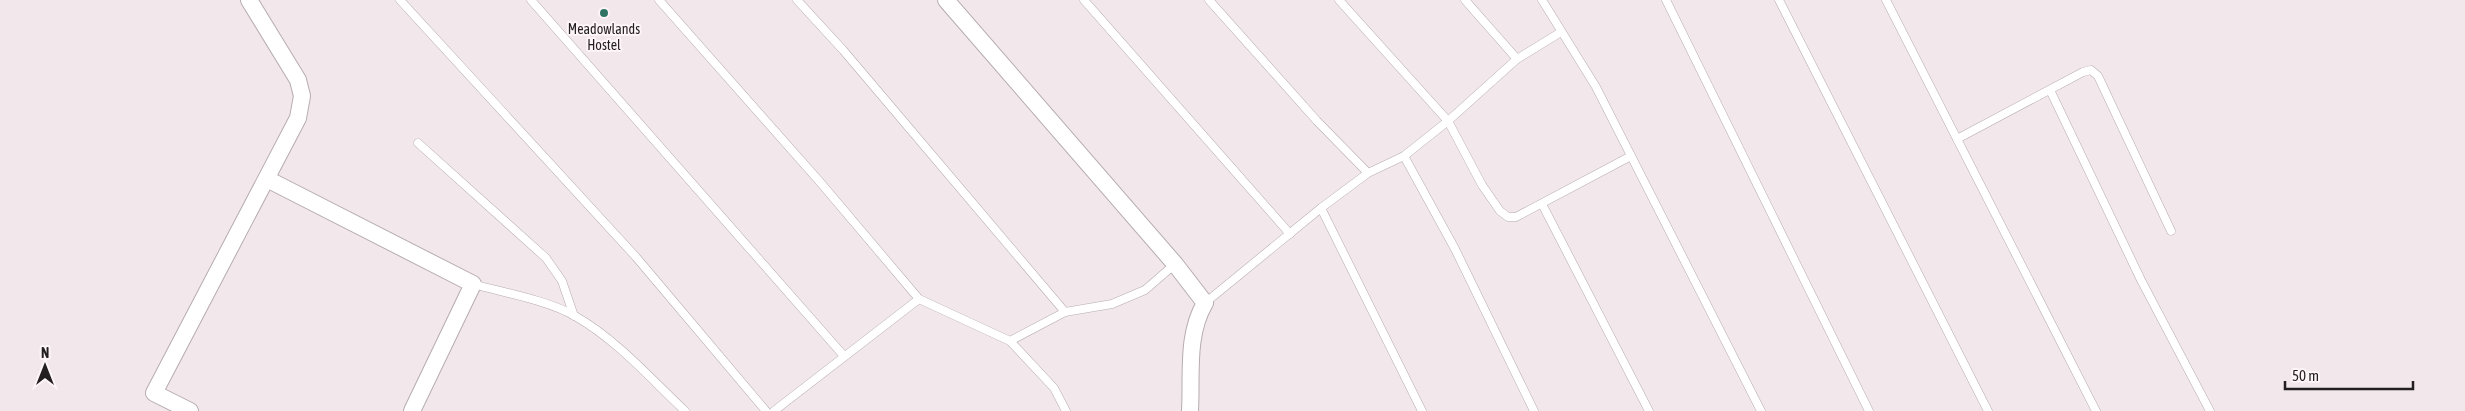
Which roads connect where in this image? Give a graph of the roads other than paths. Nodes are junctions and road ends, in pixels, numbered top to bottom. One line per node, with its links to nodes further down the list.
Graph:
1 (249, 0): 24 (street)
2 (400, 0): 40 (lane)
3 (531, 0): 36 (lane)
4 (659, 0): 31 (lane)
5 (797, 0): 33 (lane)
6 (946, 0): 29 (street)
7 (1084, 0): 28 (lane)
8 (1209, 0): 23 (lane)
9 (1339, 0): 18 (lane)
10 (1465, 0): 16 (lane)
11 (1542, 0): 15 (lane)
12 (1666, 0): 48 (lane)
13 (1779, 0): 49 (lane)
14 (1886, 0): 19 (lane)
15 (1561, 32): 16 (lane); 22 (lane)
16 (1517, 59): 18 (lane)
17 (2050, 90): 19 (lane); 27 (lane); 51 (lane)
18 (1448, 121): 21 (lane); 25 (lane)
19 (1957, 139): 50 (lane)
20 (418, 143): 34 (lane)
21 (1404, 156): 23 (lane); 45 (lane)
22 (1631, 156): 25 (lane); 47 (lane)
23 (1368, 173): 26 (lane)
24 (267, 179): 30 (street); 37 (street)
25 (1542, 204): 46 (lane)
26 (1321, 208): 28 (lane); 44 (lane)
27 (2171, 231)
28 (1290, 234): 32 (lane)
29 (1175, 264): 32 (street); 33 (lane)
30 (474, 284): 34 (lane); 38 (street)
31 (919, 298): 35 (lane); 36 (lane)
32 (1205, 303): 43 (street)
33 (1065, 312): 35 (lane)
34 (574, 316): 39 (lane)
35 (1010, 341): 42 (lane)
36 (844, 356): 41 (lane)
37 (190, 411)
38 (412, 411)
39 (685, 411)
40 (766, 411)
41 (774, 411)
42 (1066, 411)
43 (1190, 411)
44 (1422, 411)
45 (1534, 411)
46 (1649, 411)
47 (1760, 411)
48 (1869, 411)
49 (1988, 411)
50 (2096, 411)
51 (2210, 411)

